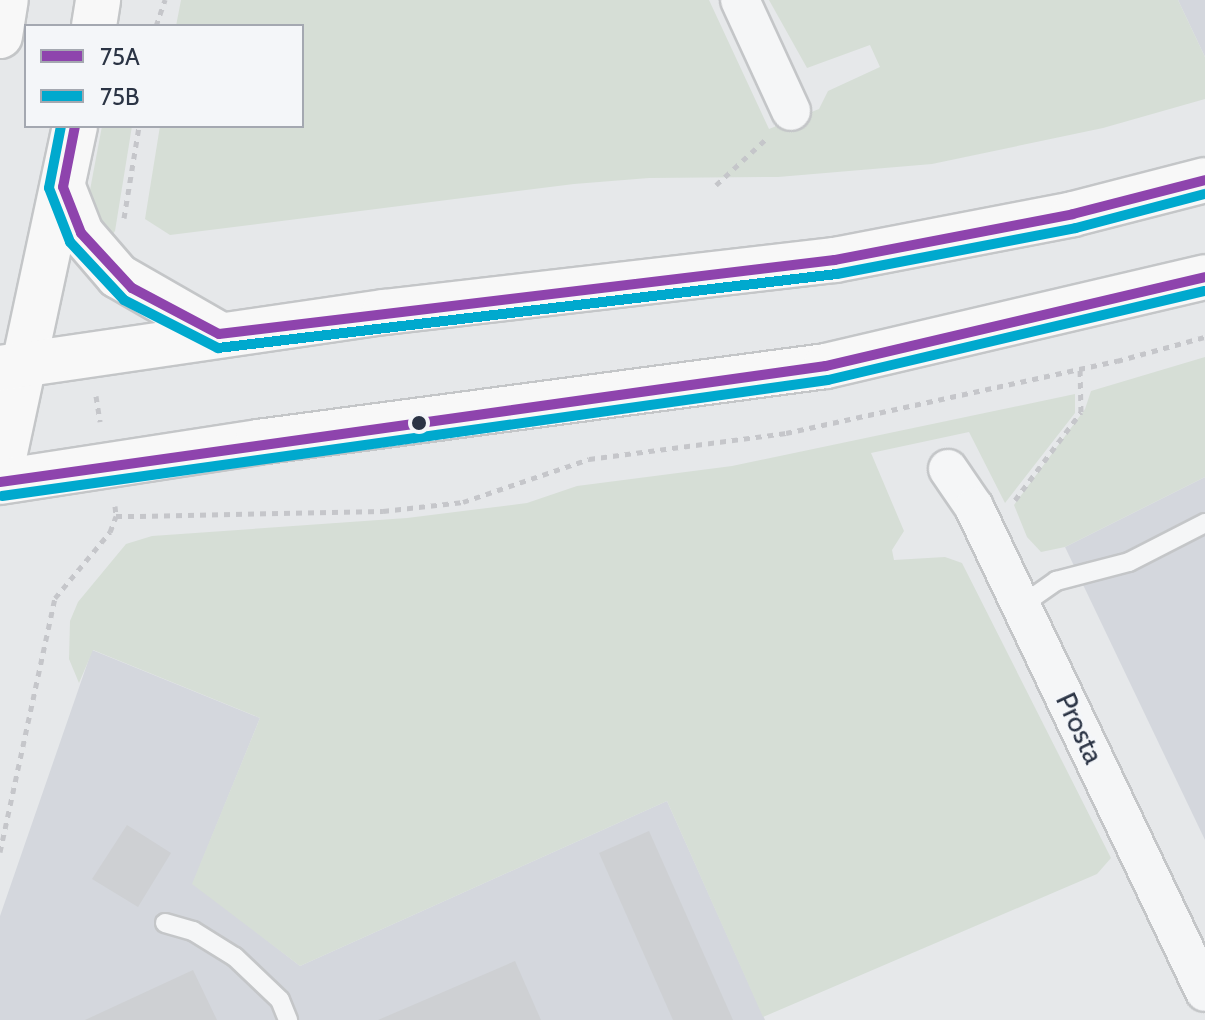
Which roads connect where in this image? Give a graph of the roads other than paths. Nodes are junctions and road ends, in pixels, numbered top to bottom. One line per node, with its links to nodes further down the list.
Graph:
1 (6, 0): 5 (main road)
2 (98, 0): 4 (main road)
3 (740, 0): 6 (street)
4 (94, 24)
5 (0, 36)
6 (787, 102)
7 (75, 128): 9 (main road)
8 (1205, 180): 11 (main road)
9 (63, 187): 11 (main road); 12 (main road)
10 (1205, 277): 15 (main road)
11 (219, 334): 12 (main road)
12 (12, 366): 14 (main road)
13 (948, 469): 17 (street, Prosta)
14 (0, 476)
15 (0, 482)
16 (1205, 523): 17 (lane)
17 (1022, 605): 19 (street, Prosta)
18 (165, 923): 20 (lane)
19 (1205, 992)
20 (288, 1020)

